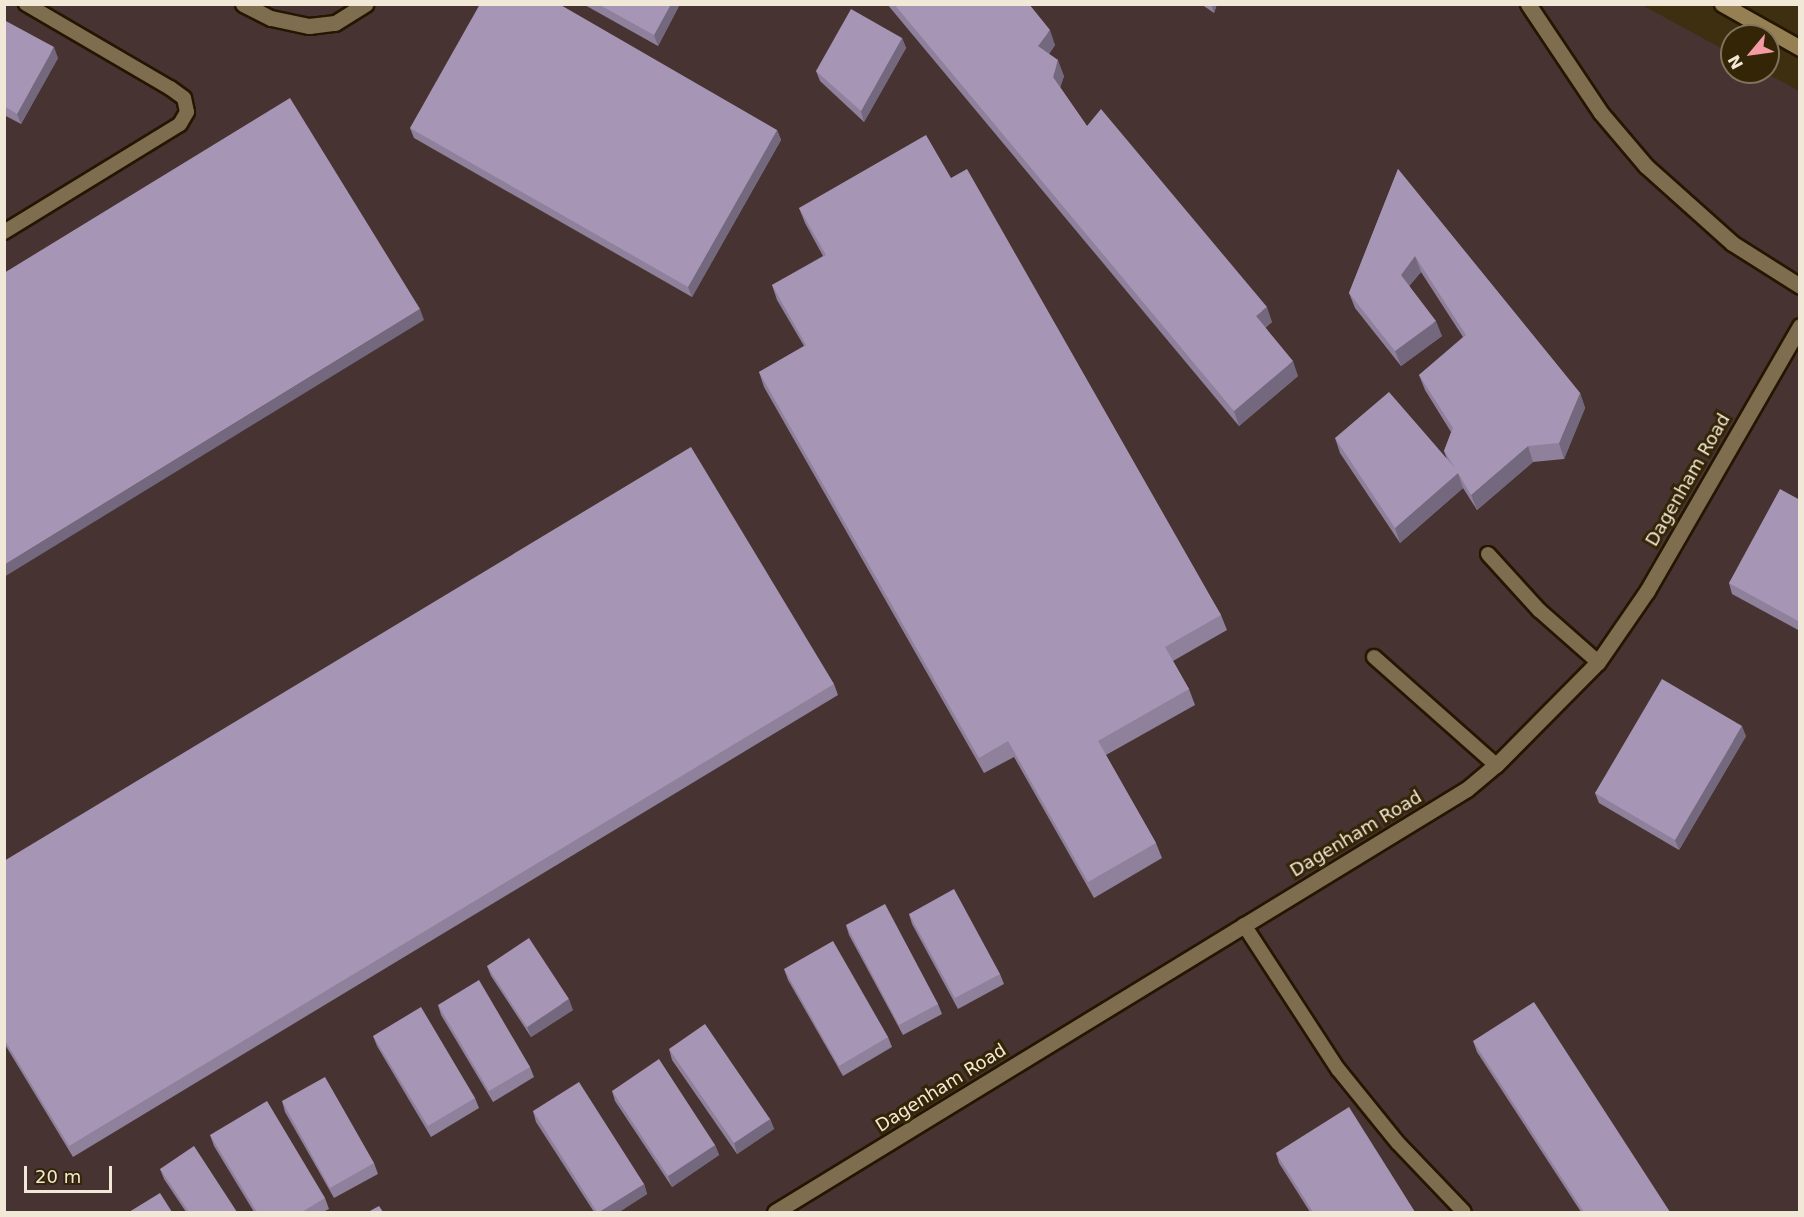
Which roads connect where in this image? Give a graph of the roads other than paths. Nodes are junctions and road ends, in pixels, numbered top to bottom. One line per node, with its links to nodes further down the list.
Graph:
1 (26, 4): 7 (lane)
2 (243, 4): 3 (street)
3 (365, 4)
4 (1528, 4): 8 (street)
5 (1722, 4): 6 (main road)
6 (1800, 48)
7 (4, 232)
8 (1800, 286)
9 (1800, 326): 12 (street, Dagenham Road)
10 (1488, 554): 12 (lane)
11 (1374, 657): 13 (lane)
12 (1598, 662): 13 (street, Dagenham Road)
13 (1496, 765): 14 (street, Dagenham Road)
14 (1244, 925): 15 (street, Dagenham Road); 16 (lane)
15 (775, 1212)
16 (1464, 1212)

